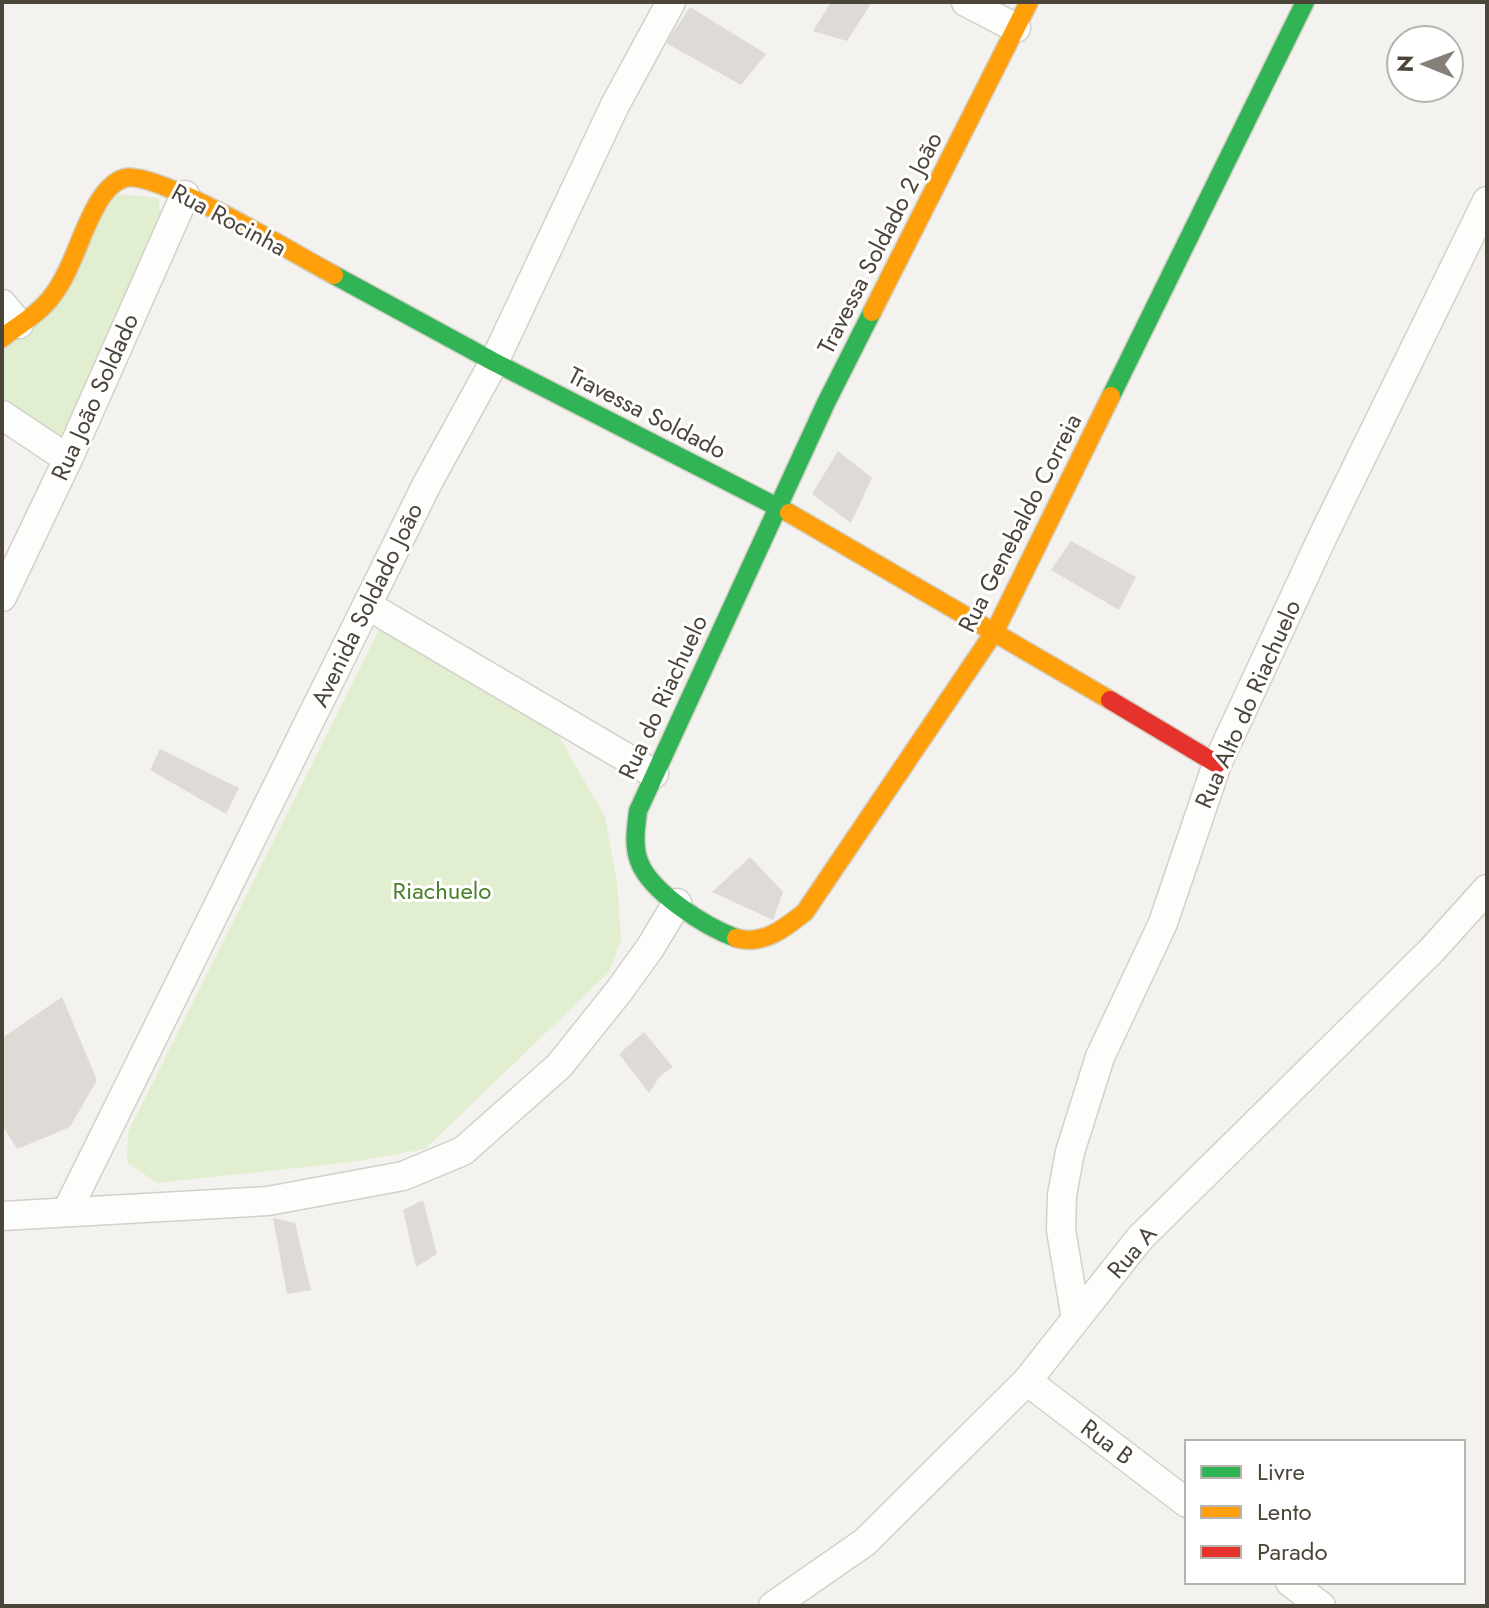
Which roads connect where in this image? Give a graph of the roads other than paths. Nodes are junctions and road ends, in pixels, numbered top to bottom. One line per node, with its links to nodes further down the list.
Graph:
1 (671, 2): 9 (street, Avenida Soldado João)
2 (966, 2): 5 (street)
3 (1029, 2): 5 (street, Travessa Soldado 2 João)
4 (1305, 2): 15 (street, Rua Genebaldo Correia)
5 (1016, 28): 12 (street, Travessa Soldado 2 João)
6 (185, 195): 8 (street, Rua Rocinha); 9 (street, Rua Rocinha); 11 (street, Rua João Soldado)
7 (1487, 201): 16 (street, Rua Alto do Riachuelo)
8 (8, 322)
9 (494, 362): 12 (street, Travessa Soldado); 14 (street, Avenida Soldado João)
10 (2, 415): 11 (street)
11 (68, 459): 13 (street, Rua João Soldado)
12 (778, 507): 15 (street); 17 (street, Rua do Riachuelo)
13 (2, 597)
14 (367, 605): 17 (street); 20 (street, Avenida Soldado João)
15 (995, 631): 16 (street); 19 (street, Rua Genebaldo Correia)
16 (1217, 764): 22 (street, Rua Alto do Riachuelo)
17 (654, 774): 19 (street, Rua do Riachuelo)
18 (1487, 889): 22 (street, Rua A)
19 (677, 903): 20 (street)
20 (67, 1211): 21 (street)
21 (2, 1216)
22 (1076, 1319): 23 (street, Rua A)
23 (1027, 1381): 24 (street, Rua B); 26 (street, Rua A)
24 (1185, 1501)
25 (1293, 1584): 27 (street)
26 (773, 1606)
27 (1321, 1606)

